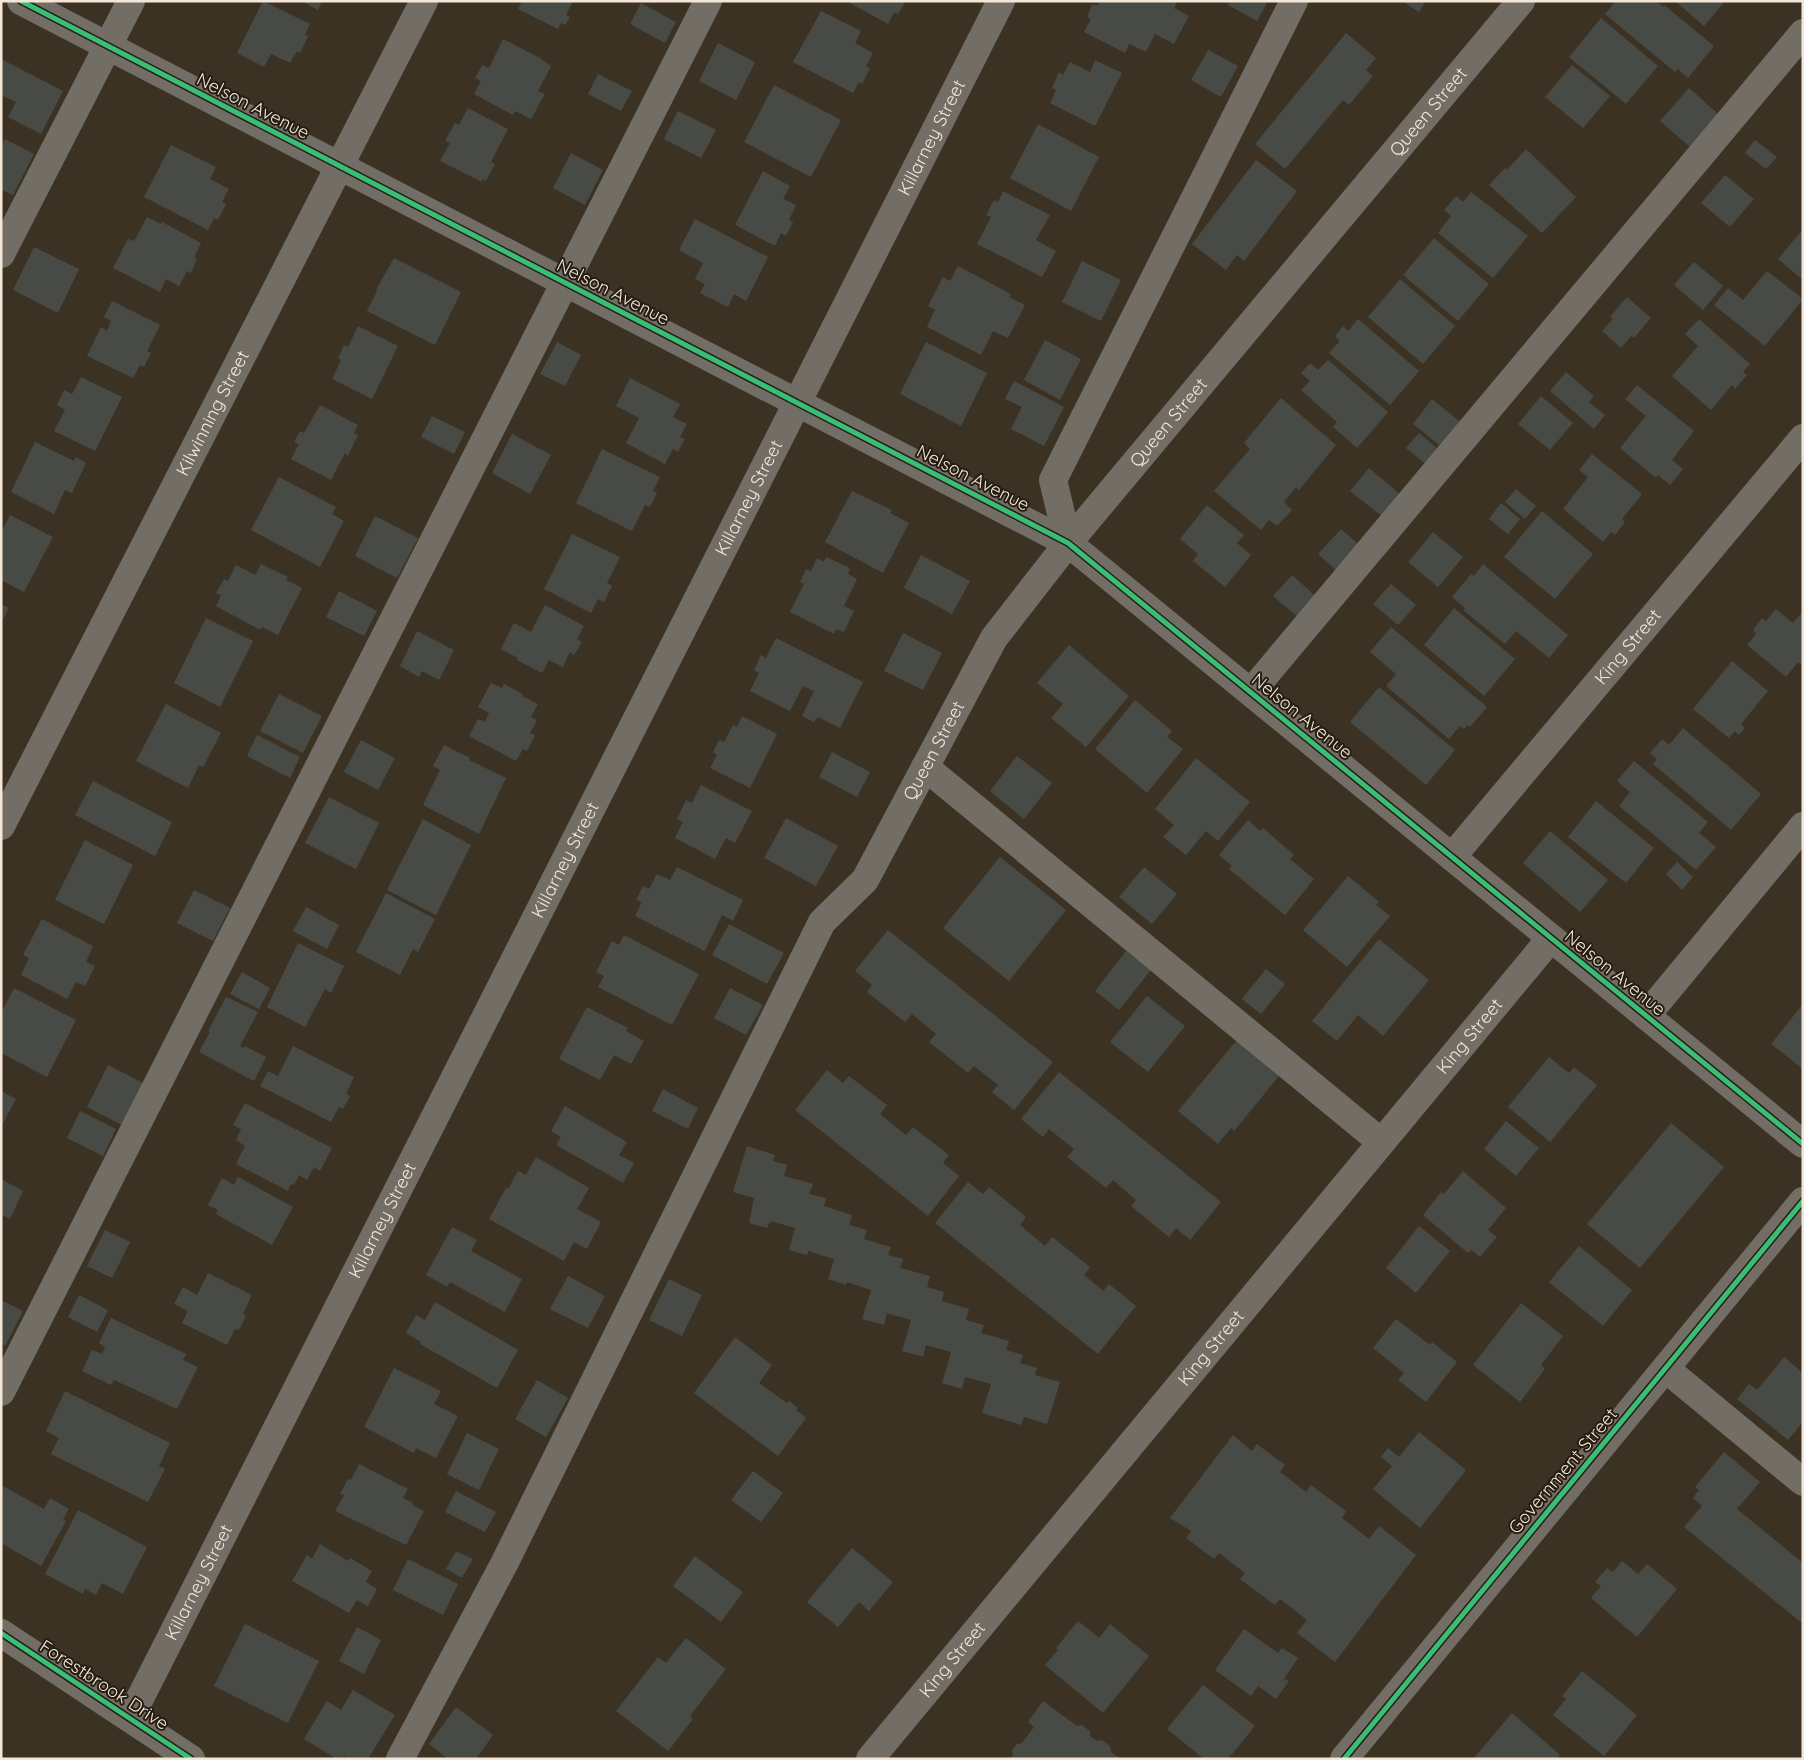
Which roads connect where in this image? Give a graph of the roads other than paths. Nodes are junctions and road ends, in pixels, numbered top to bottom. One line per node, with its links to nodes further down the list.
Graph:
1 (21, 1): 9 (street, Nelson Avenue)
2 (131, 1): 9 (street)
3 (424, 1): 10 (street, Kilwinning Street)
4 (708, 1): 12 (street)
5 (1001, 1): 13 (street, Killarney Street)
6 (1294, 1): 15 (street)
7 (1521, 1): 15 (street, Queen Street)
8 (1803, 33): 16 (street)
9 (108, 46): 10 (street, Nelson Avenue); 11 (street)
10 (340, 166): 12 (street, Nelson Avenue); 18 (street, Kilwinning Street)
11 (1, 254)
12 (565, 282): 13 (street, Nelson Avenue); 27 (street)
13 (797, 402): 15 (street, Nelson Avenue); 30 (street, Killarney Street)
14 (1803, 438): 20 (street, King Street)
15 (1068, 543): 16 (street, Nelson Avenue); 17 (street, Queen Street)
16 (1251, 692): 20 (street, Nelson Avenue)
17 (925, 767): 23 (street); 32 (street, Queen Street)
18 (1, 826)
19 (1803, 826): 22 (street)
20 (1452, 857): 21 (street, Nelson Avenue)
21 (1551, 938): 22 (street, Nelson Avenue); 23 (street, King Street)
22 (1646, 1016): 24 (street, Nelson Avenue)
23 (1381, 1142): 33 (street, King Street)
24 (1803, 1144)
25 (1803, 1201): 26 (street, Government Street)
26 (1666, 1368): 28 (street); 34 (street, Government Street)
27 (1, 1392)
28 (1803, 1482)
29 (1, 1633): 30 (street, Forestbrook Drive)
30 (130, 1718): 31 (street, Forestbrook Drive)
31 (191, 1759)
32 (400, 1759)
33 (870, 1759)
34 (1344, 1759)

